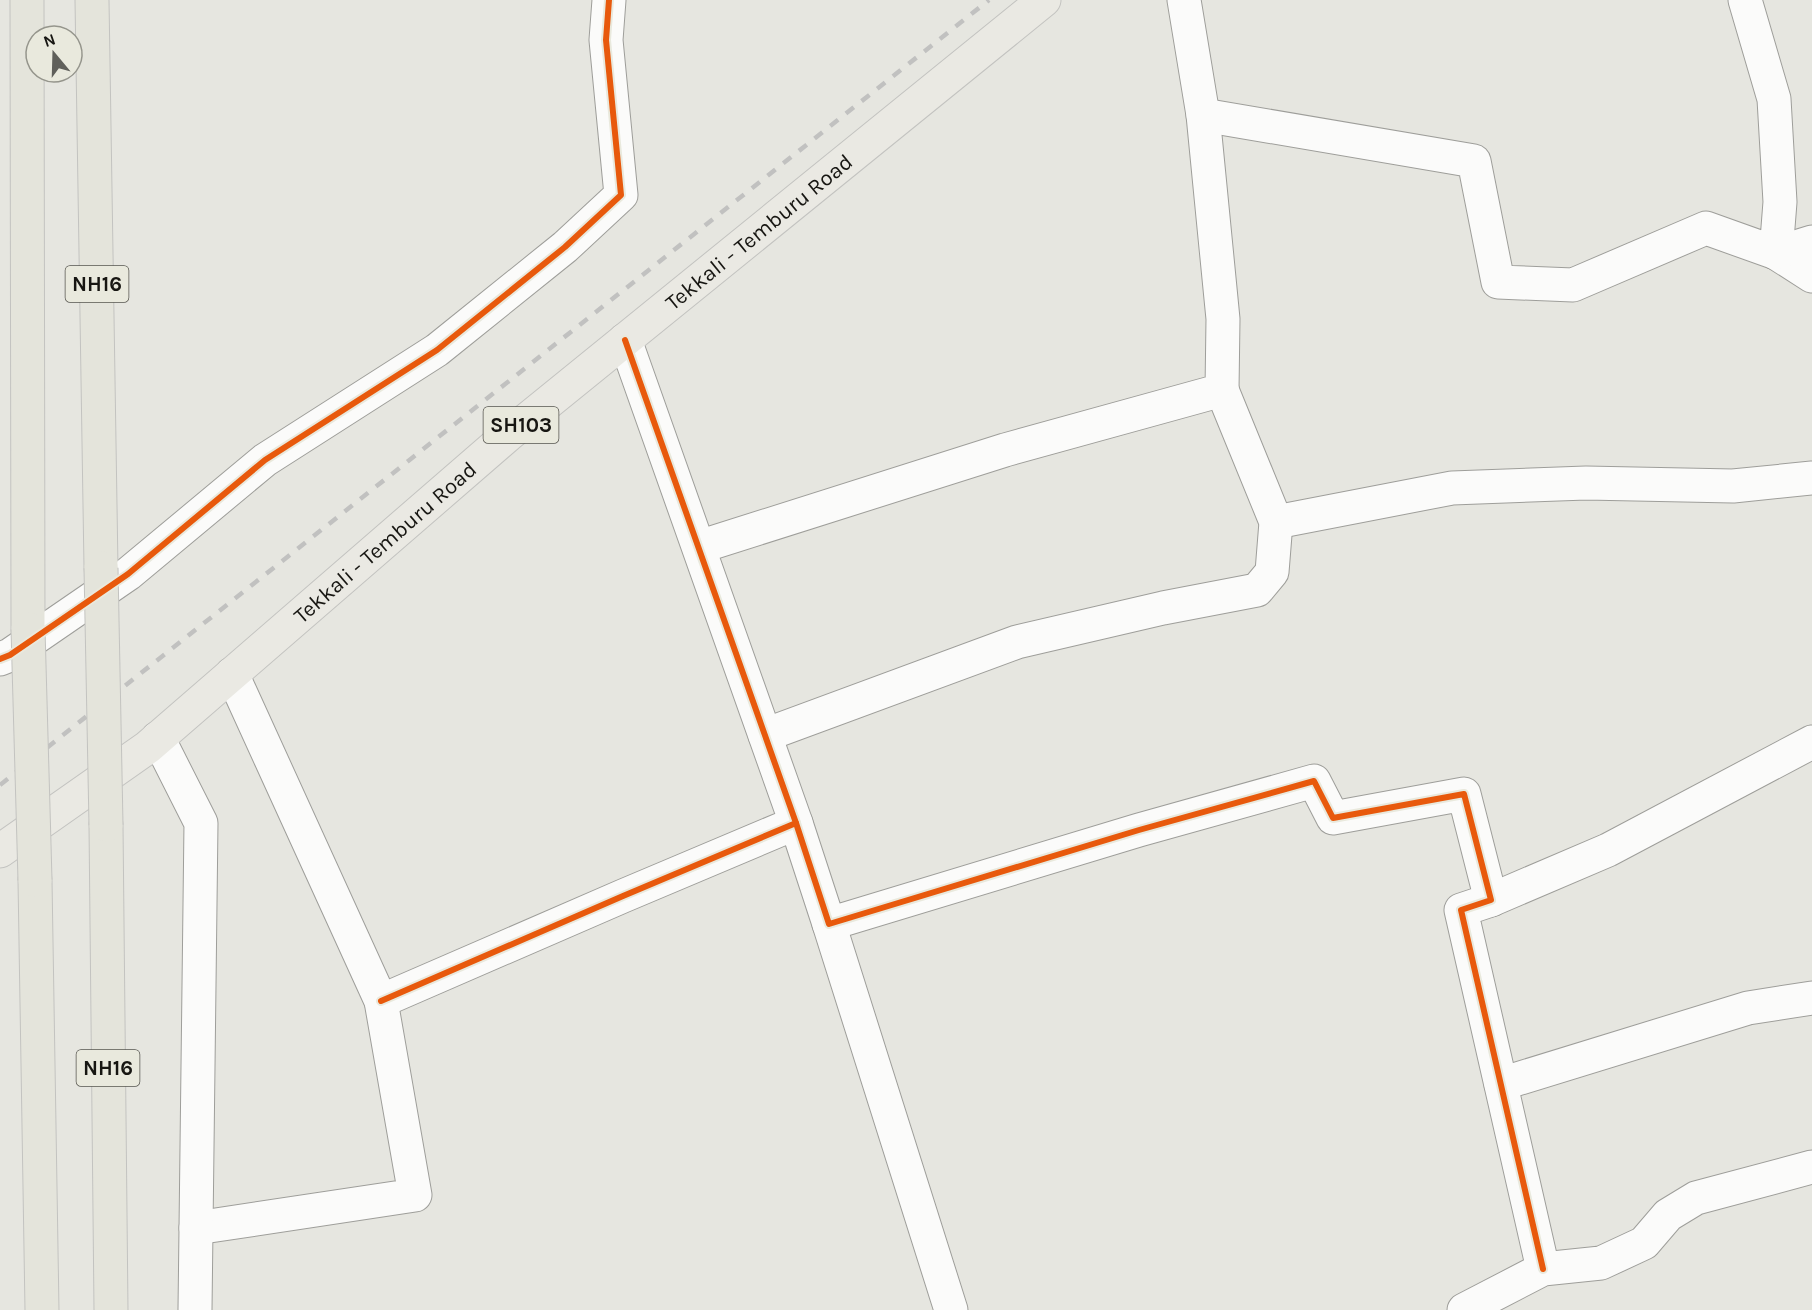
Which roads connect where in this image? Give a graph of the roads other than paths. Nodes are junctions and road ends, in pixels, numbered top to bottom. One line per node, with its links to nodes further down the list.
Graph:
1 (27, 0): 31 (highway, bridge)
2 (92, 0): 32 (highway, NH16, bridge)
3 (609, 0): 16 (street)
4 (1044, 0): 11 (main road, Tekkali - Temburu Road / SH103)
5 (1184, 0): 7 (street)
6 (1745, 0): 9 (street)
7 (1203, 115): 9 (street); 12 (street)
8 (1812, 242): 9 (street)
9 (1776, 253): 10 (street)
10 (1812, 276)
11 (625, 340): 15 (street); 17 (main road, Tekkali - Temburu Road / SH103)
12 (1222, 390): 14 (street); 15 (street)
13 (1812, 478): 14 (street)
14 (1276, 522): 18 (street)
15 (699, 547): 18 (street)
16 (0, 659)
17 (232, 674): 19 (main road, Tekkali - Temburu Road / SH103); 26 (street)
18 (765, 735): 21 (street)
19 (158, 738): 22 (main road, Tekkali - Temburu Road / SH103); 29 (street)
20 (1812, 742): 23 (street)
21 (796, 823): 24 (street); 26 (street)
22 (0, 851)
23 (1491, 900): 24 (street); 27 (street)
24 (829, 924): 34 (street)
25 (1812, 998): 27 (street)
26 (381, 1001): 29 (street)
27 (1501, 1084): 30 (street)
28 (1812, 1167): 30 (street)
29 (196, 1228): 33 (street)
30 (1543, 1269): 35 (street)
31 (42, 1310)
32 (111, 1310)
33 (195, 1310)
34 (951, 1310)
35 (1464, 1310)

